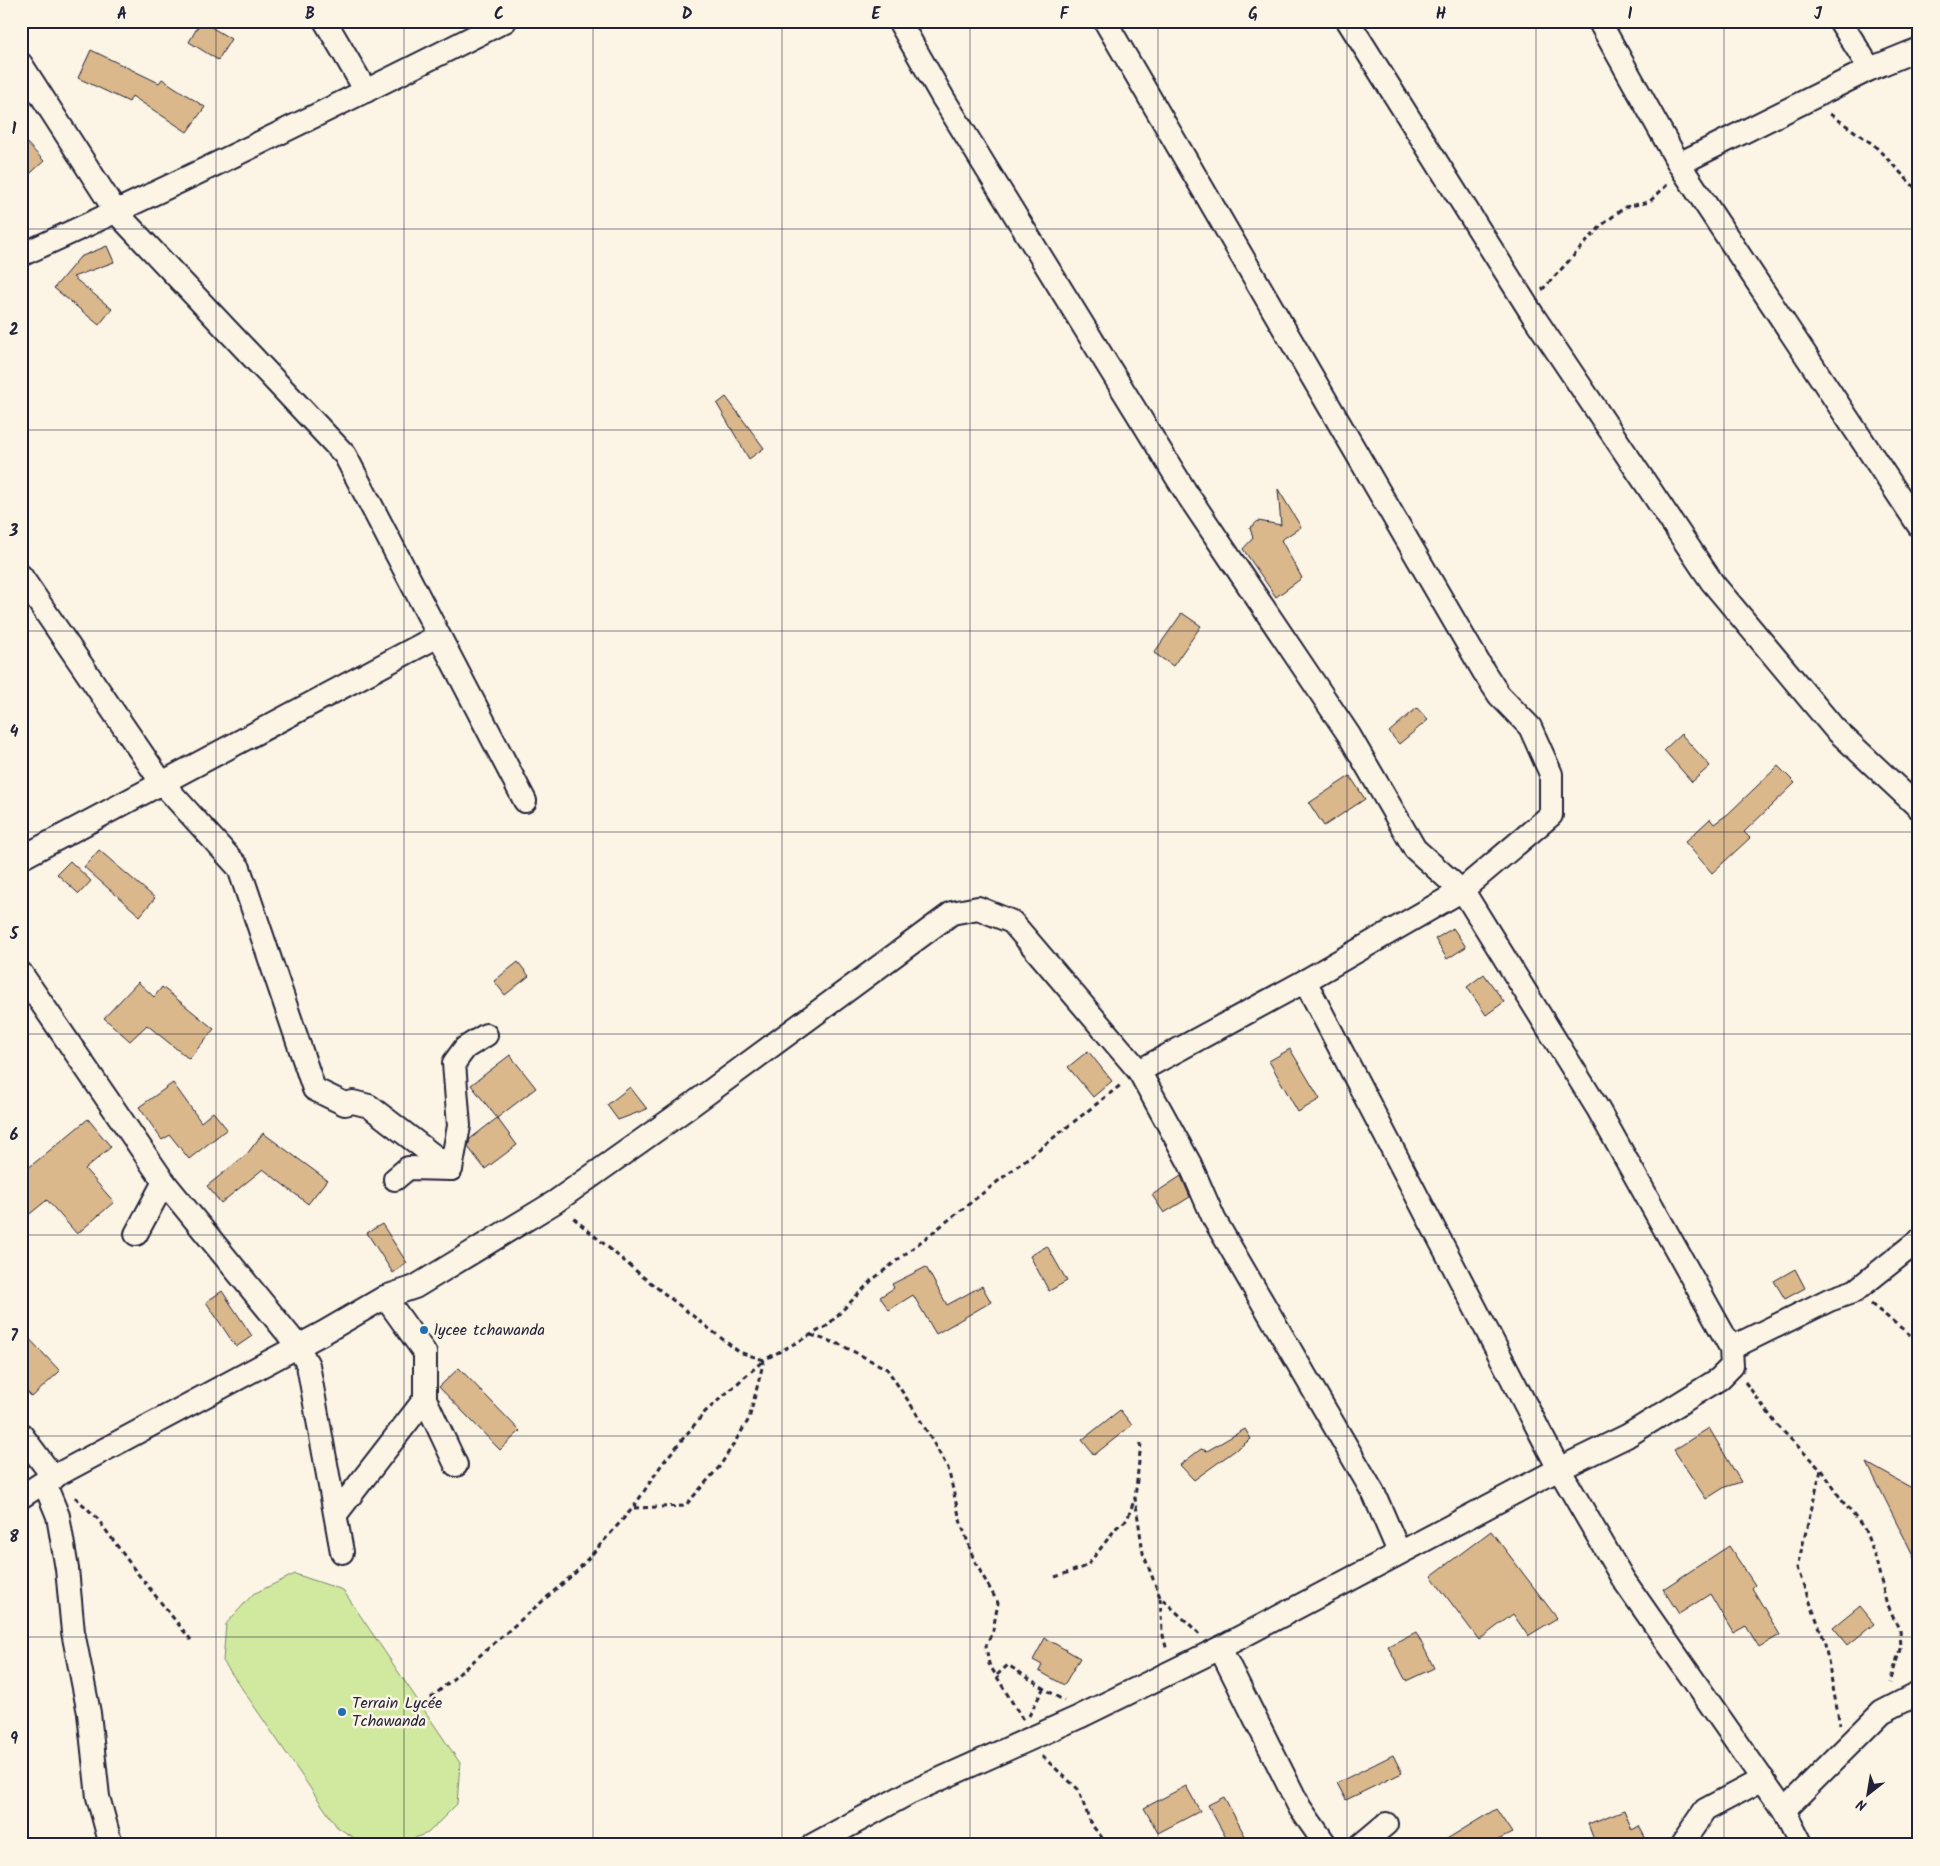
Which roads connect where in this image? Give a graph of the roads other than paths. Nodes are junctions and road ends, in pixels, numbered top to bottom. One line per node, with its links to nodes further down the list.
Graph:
1 (326, 21): 11 (street)
2 (505, 21): 11 (street)
3 (898, 21): 22 (street)
4 (1105, 21): 22 (street)
5 (1348, 21): 20 (street)
6 (1599, 21): 12 (street)
7 (1840, 21): 10 (street)
8 (1919, 49): 10 (street)
9 (21, 64): 13 (street)
10 (1870, 69): 12 (street)
11 (366, 91): 13 (street)
12 (1679, 164): 15 (street)
13 (116, 212): 14 (street); 17 (street)
14 (21, 255)
15 (1919, 526)
16 (21, 576): 18 (street)
17 (438, 636): 18 (street); 19 (street)
18 (162, 783): 21 (street); 27 (street)
19 (525, 801)
20 (1919, 808)
21 (21, 858)
22 (1461, 891): 24 (street); 34 (street)
23 (21, 973): 29 (street)
24 (1304, 981): 26 (street); 38 (street)
25 (486, 1035): 27 (street)
26 (1139, 1071): 32 (street); 43 (street)
27 (450, 1169): 28 (street)
28 (395, 1179)
29 (164, 1182): 30 (street); 33 (street)
30 (136, 1234)
31 (1919, 1240): 34 (street)
32 (384, 1297): 33 (street); 35 (street)
33 (297, 1346): 39 (street); 41 (street)
34 (1732, 1357): 38 (street)
35 (425, 1399): 37 (street); 41 (street)
36 (21, 1434): 39 (street)
37 (456, 1465)
38 (1559, 1469): 43 (street); 46 (street)
39 (49, 1480): 40 (street); 50 (street)
40 (21, 1497)
41 (336, 1514): 42 (street)
42 (342, 1552)
43 (1399, 1552): 44 (street)
44 (1220, 1648): 49 (street); 51 (street)
45 (1919, 1693): 47 (street)
46 (1763, 1779): 47 (street); 54 (street)
47 (1784, 1810): 55 (street)
48 (1386, 1824): 53 (street)
49 (1312, 1836): 52 (street)
50 (111, 1845)
51 (813, 1845)
52 (1326, 1845)
53 (1360, 1845)
54 (1681, 1845)
55 (1802, 1845)

